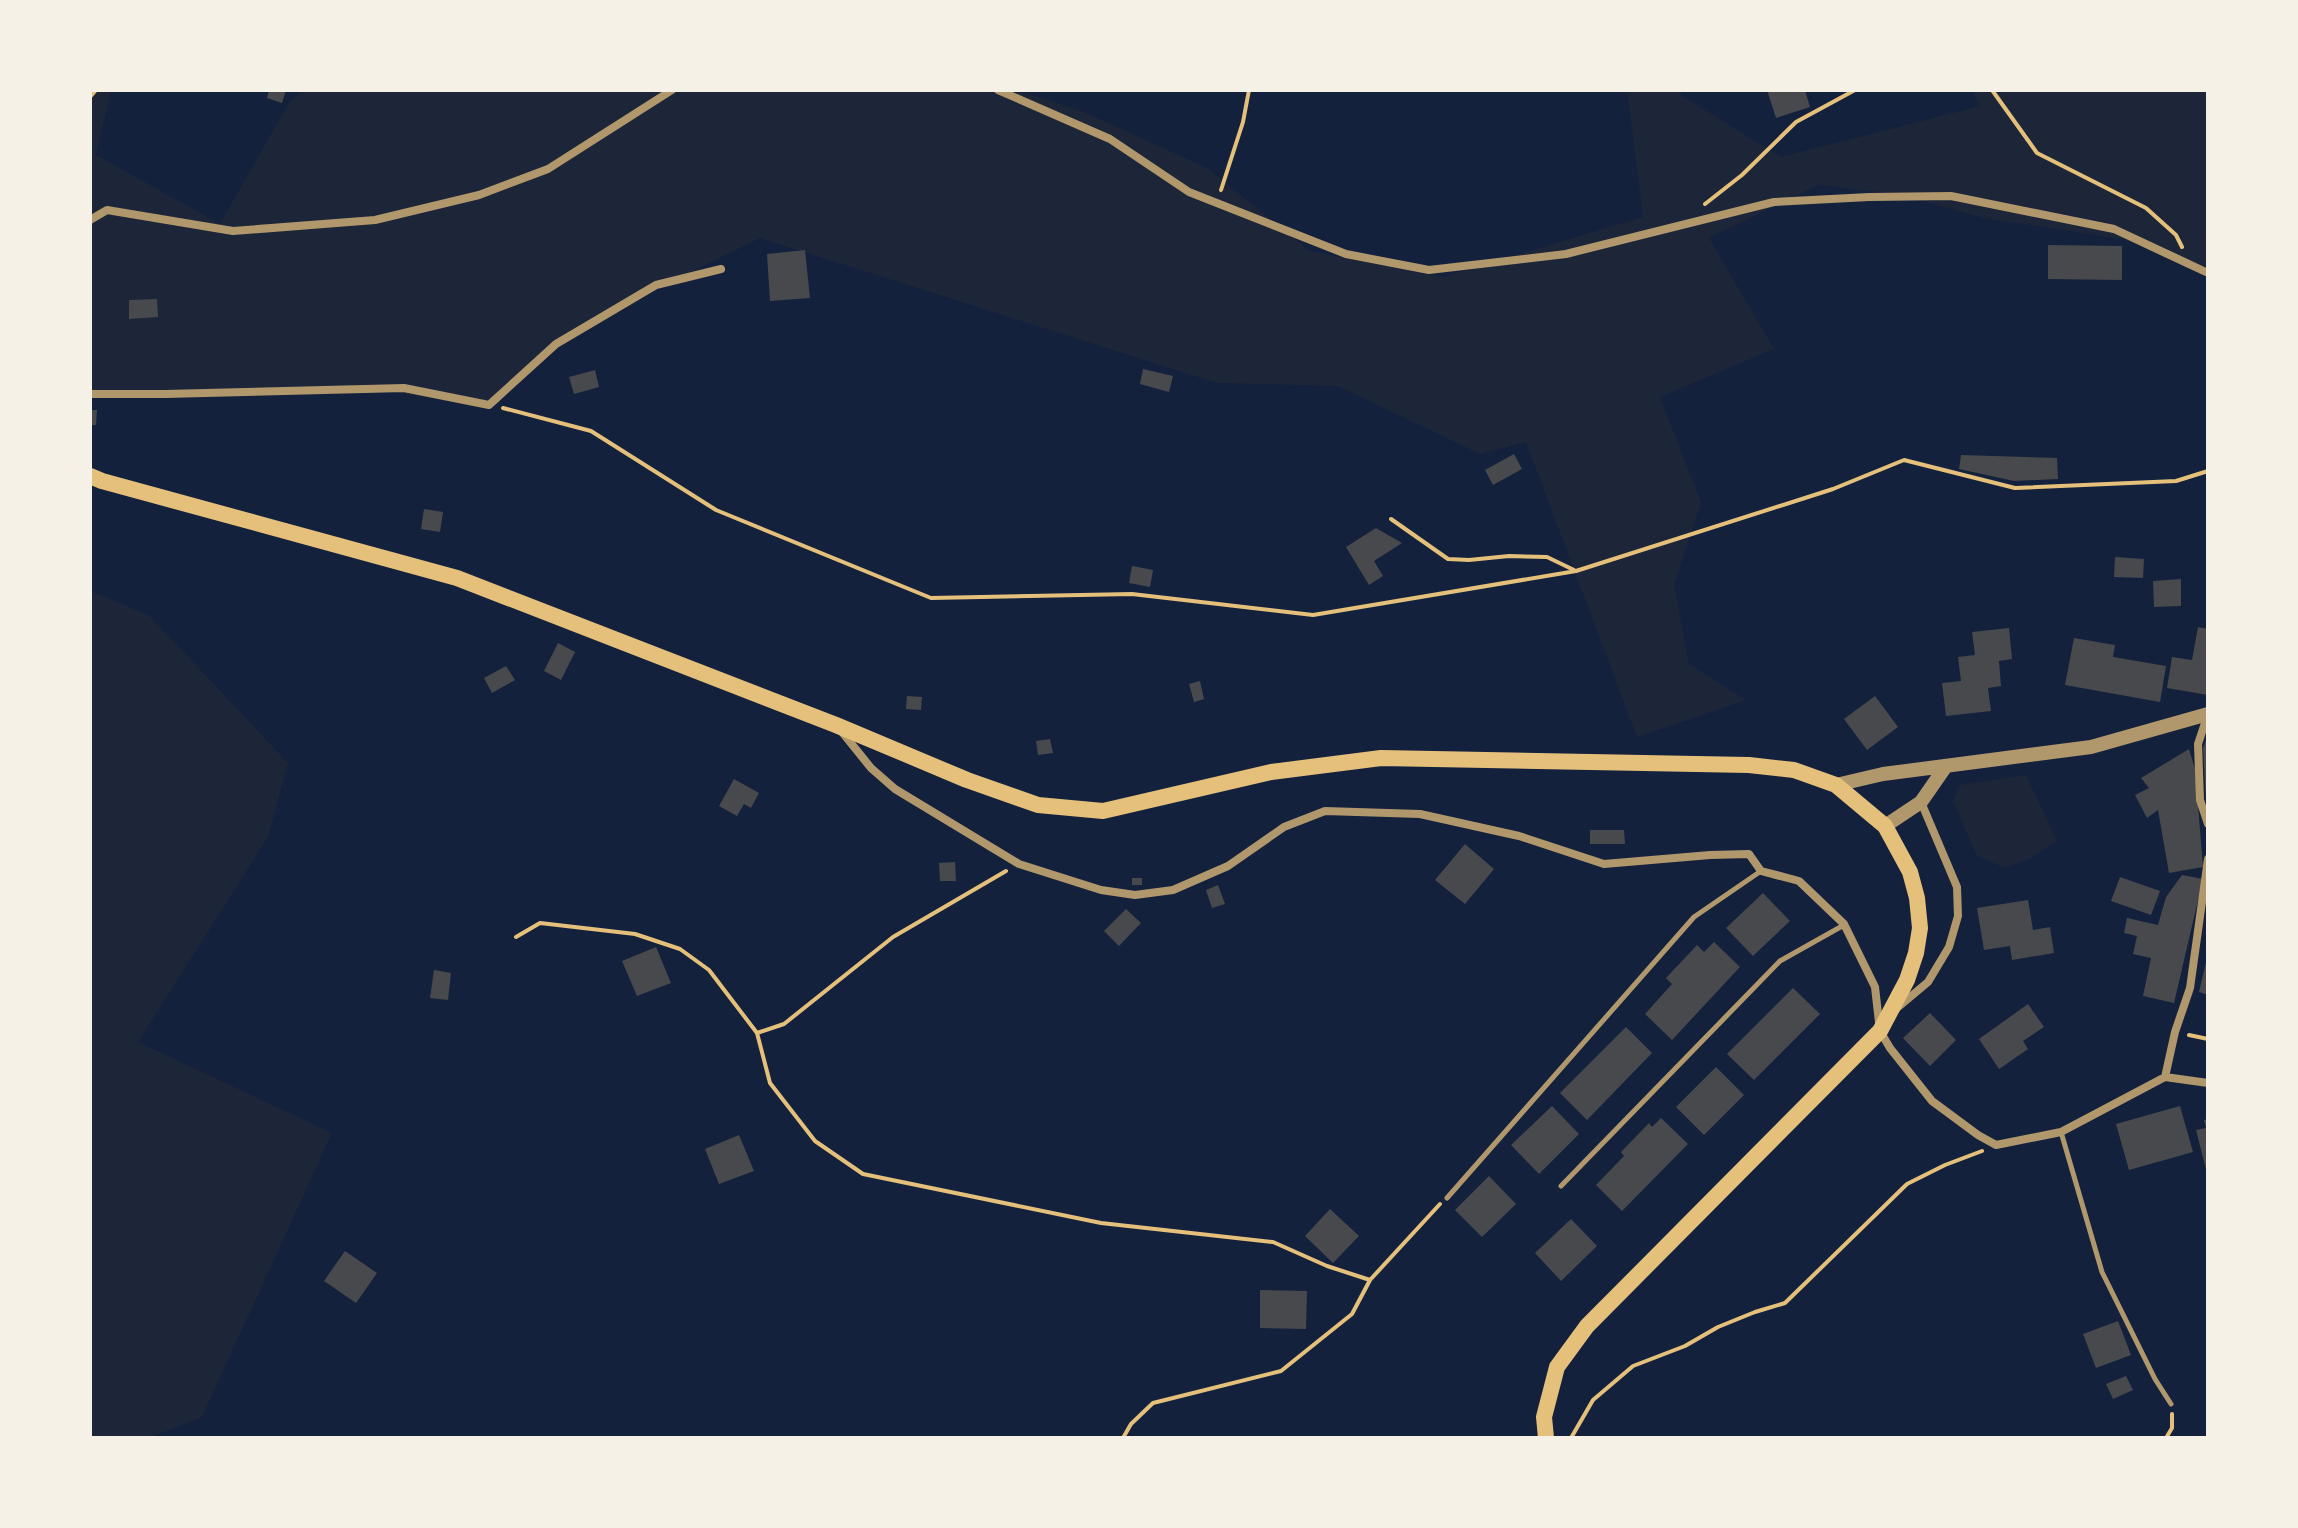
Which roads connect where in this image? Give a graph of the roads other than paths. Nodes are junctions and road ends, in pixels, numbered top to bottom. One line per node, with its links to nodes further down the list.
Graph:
1 (672, 90): 3 (street)
2 (998, 90): 5 (street)
3 (90, 220)
4 (721, 269): 6 (street)
5 (2208, 273)
6 (90, 394)
7 (90, 476): 9 (main road)
8 (2208, 714): 10 (street); 13 (street)
9 (836, 725): 11 (main road); 16 (street)
10 (1946, 766): 11 (street); 12 (street)
11 (1836, 785): 14 (main road)
12 (1921, 802): 14 (street); 18 (street)
13 (2208, 824)
14 (1885, 826): 18 (main road)
15 (2208, 859): 19 (street)
16 (1761, 871): 17 (street); 23 (lane)
17 (1844, 924): 18 (street); 22 (lane)
18 (1884, 1024): 21 (street); 25 (main road)
19 (2165, 1077): 20 (street); 21 (street)
20 (2207, 1079)
21 (2061, 1132): 24 (lane)
22 (1561, 1186)
23 (1447, 1198)
24 (2171, 1404)
25 (1546, 1438)

